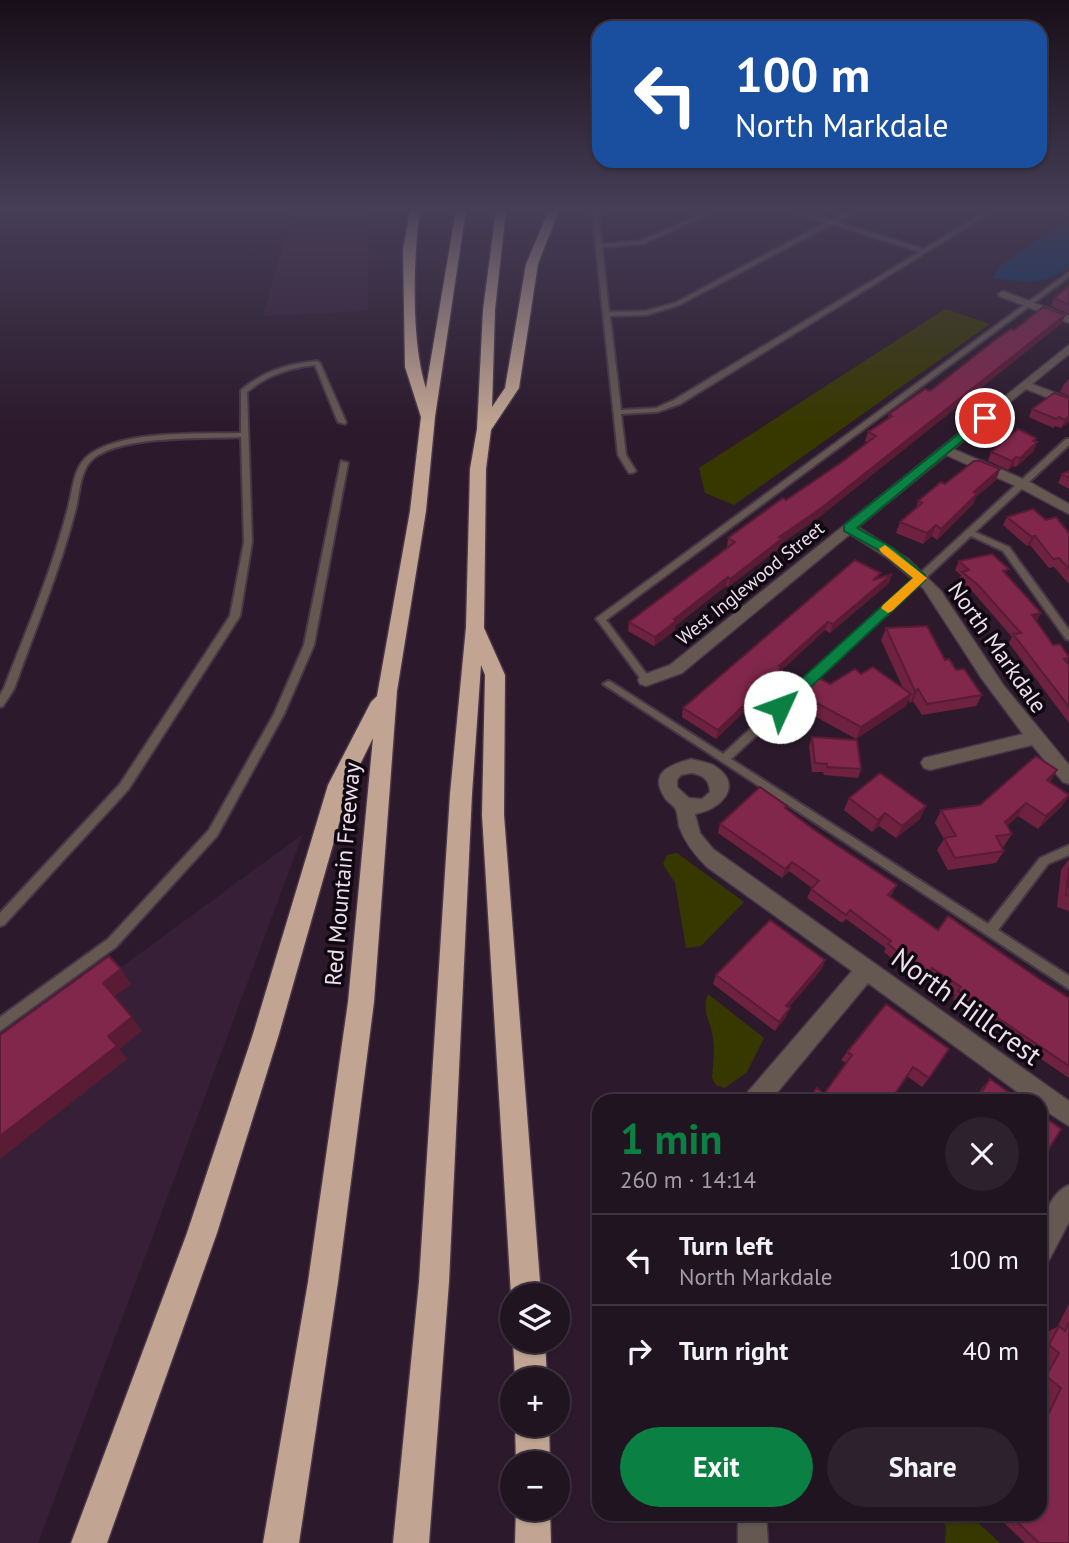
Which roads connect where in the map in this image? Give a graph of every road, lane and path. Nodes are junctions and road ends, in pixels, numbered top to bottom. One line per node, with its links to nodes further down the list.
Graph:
1 (410, 282): 18 (highway)
2 (450, 282): 18 (highway, Red Mountain Freeway)
3 (492, 282): 20 (highway)
4 (529, 282): 20 (highway)
5 (602, 282): 12 (lane)
6 (718, 282): 12 (lane)
7 (873, 282): 17 (lane)
8 (1057, 282): 9 (lane); 11 (lane)
9 (1069, 286)
10 (1003, 294): 11 (street)
11 (1026, 305): 13 (street); 33 (lane)
12 (606, 314): 17 (lane)
13 (1069, 320)
14 (1069, 348): 15 (street, West Inglewood Street)
15 (1025, 385): 16 (street); 23 (street, West Inglewood Street)
16 (1069, 402)
17 (616, 412): 25 (lane)
18 (428, 417): 35 (highway, Red Mountain Freeway)
19 (342, 422): 21 (lane)
20 (484, 429): 31 (highway)
21 (243, 435): 36 (lane); 43 (lane)
22 (1067, 446): 26 (lane)
23 (944, 450): 26 (street); 28 (street, West Inglewood Street)
24 (344, 463): 47 (lane)
25 (632, 471)
26 (1023, 484): 27 (street); 29 (lane)
27 (1069, 510)
28 (849, 528): 30 (street, North Markdale); 33 (street, West Inglewood Street)
29 (970, 533): 30 (lane); 32 (lane)
30 (921, 578): 37 (street, North Markdale); 38 (lane)
31 (475, 627): 54 (highway); 59 (highway)
32 (1069, 637)
33 (646, 680)
34 (608, 684): 38 (lane)
35 (387, 691): 57 (highway); 58 (highway, Red Mountain Freeway)
36 (0, 703)
37 (1034, 738): 39 (street); 40 (street, North Markdale)
38 (724, 759): 44 (lane)
39 (930, 762)
40 (1069, 777)
41 (684, 805): 45 (street, North Hillcrest)
42 (1069, 849): 44 (lane)
43 (0, 921)
44 (990, 931): 46 (lane)
45 (866, 970): 48 (street); 49 (street, North Hillcrest)
46 (1069, 982)
47 (0, 1025)
48 (761, 1094)
49 (1040, 1094)
50 (1047, 1099): 51 (street, North Hillcrest)
51 (1069, 1115)
52 (1069, 1197): 53 (street)
53 (1047, 1238)
54 (525, 1283)
55 (533, 1521): 60 (highway)
56 (752, 1521): 61 (street)
57 (89, 1543)
58 (281, 1543)
59 (411, 1543)
60 (533, 1543)
61 (753, 1543)

